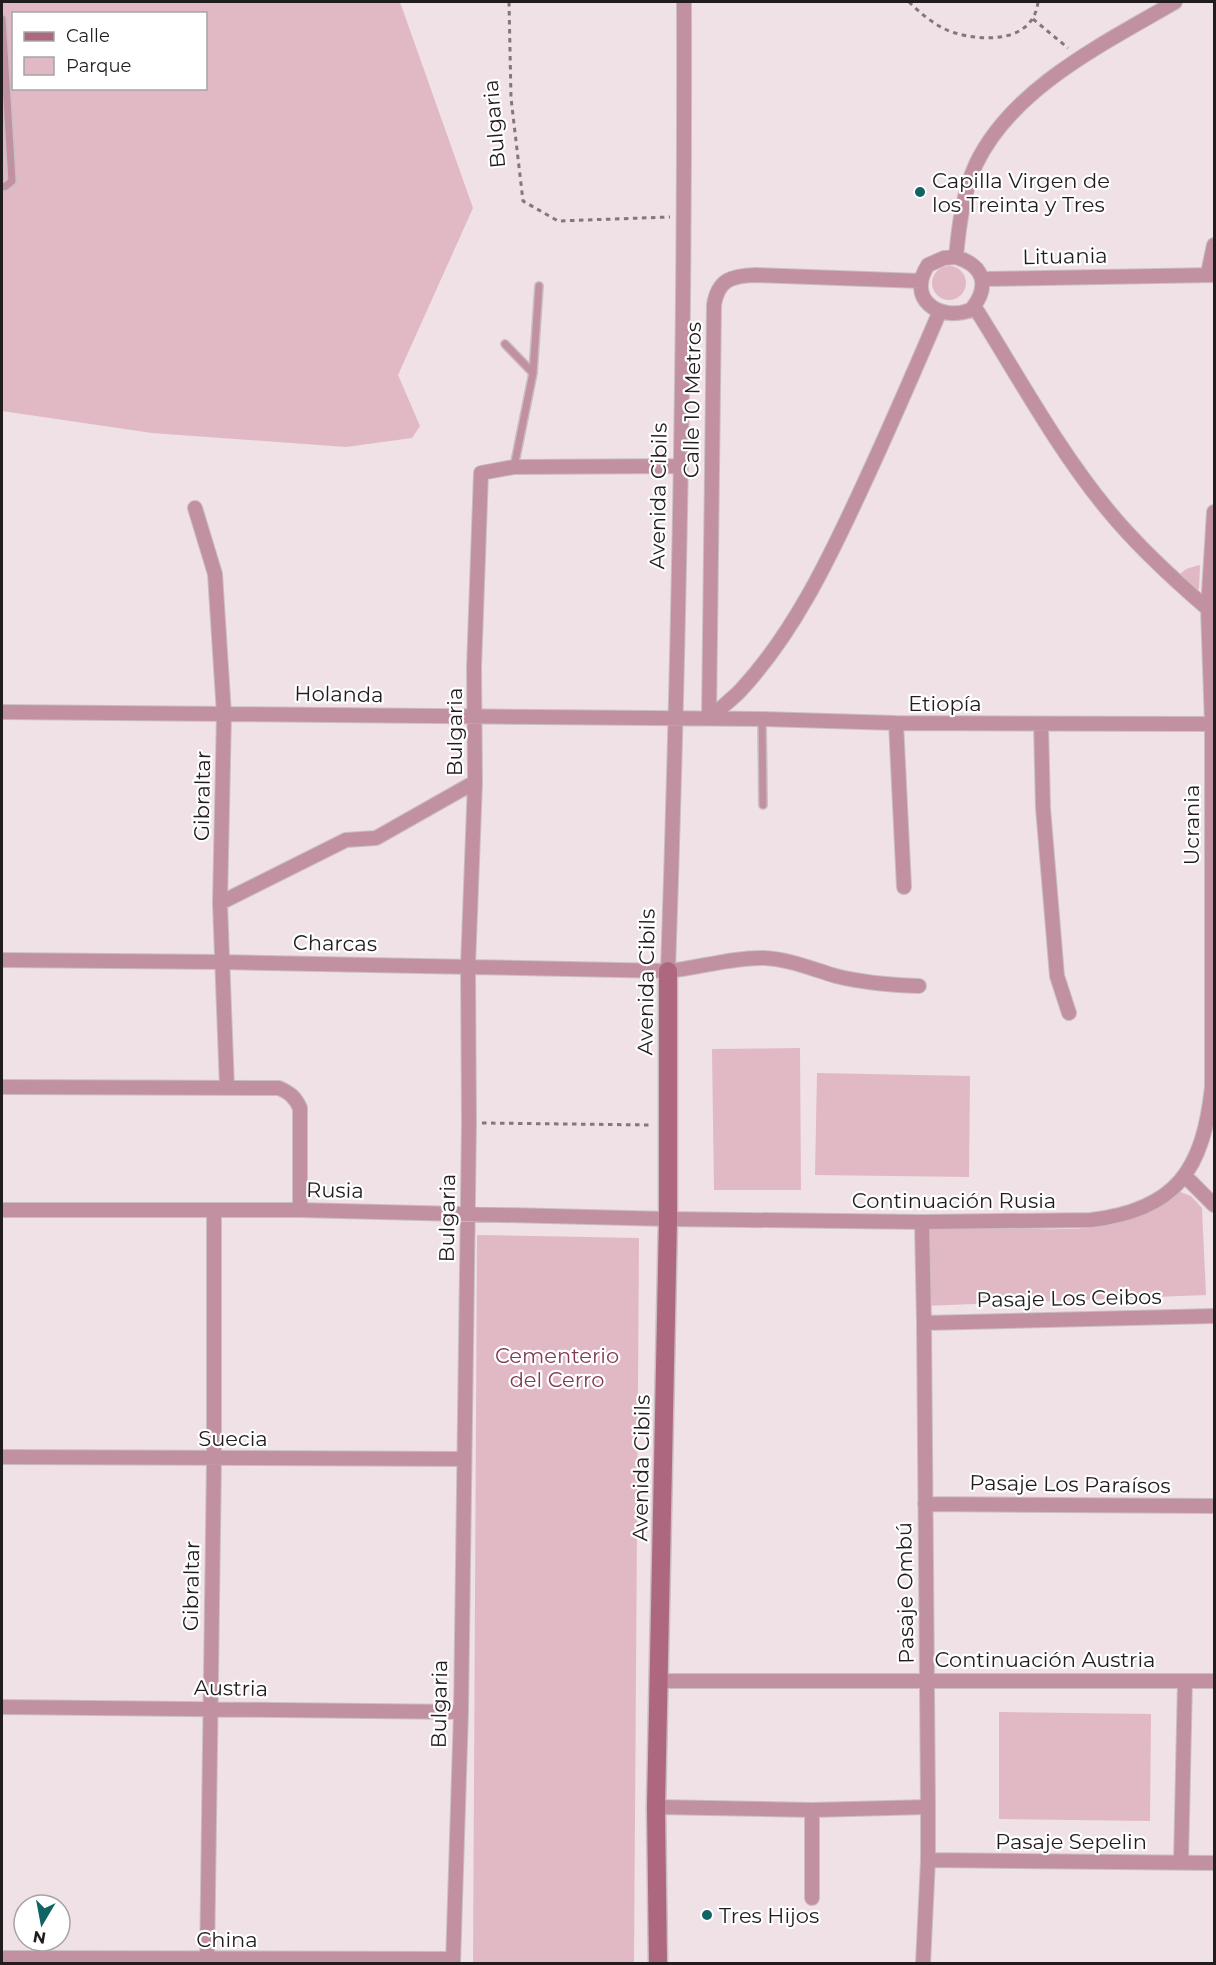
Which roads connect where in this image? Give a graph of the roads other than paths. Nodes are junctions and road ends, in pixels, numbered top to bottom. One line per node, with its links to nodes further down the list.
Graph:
1 (684, 2): 15 (street, Avenida Cibils)
2 (1175, 2): 6 (street)
3 (2, 19): 4 (lane)
4 (2, 187)
5 (1215, 245): 7 (street)
6 (956, 257): 8 (street); 9 (street)
7 (1211, 274): 8 (street, Lituania)
8 (983, 279): 11 (street)
9 (921, 281): 12 (street); 23 (street, Calle 10 Metros)
10 (538, 286): 14 (lane)
11 (974, 306): 12 (street); 19 (street)
12 (940, 311): 23 (street)
13 (505, 344): 14 (lane)
14 (533, 373): 16 (lane)
15 (681, 466): 16 (street); 24 (street, Avenida Cibils)
16 (514, 467): 22 (street, Bulgaria)
17 (195, 508): 21 (street, Gibraltar)
18 (1215, 512): 19 (street, Ucrania)
19 (1208, 609): 28 (street, Ucrania)
20 (2, 712): 21 (street, Holanda)
21 (224, 714): 22 (street, Holanda); 32 (street, Gibraltar)
22 (475, 717): 24 (street, Holanda); 29 (street, Bulgaria)
23 (709, 718): 24 (street, Etiopía); 25 (street, Etiopía)
24 (676, 719): 36 (street, Avenida Cibils)
25 (762, 719): 26 (street, Etiopía); 30 (lane)
26 (896, 723): 27 (street, Etiopía); 31 (street)
27 (1041, 724): 28 (street, Etiopía); 38 (street)
28 (1213, 724): 41 (street, Ucrania)
29 (475, 782): 32 (street); 35 (street, Bulgaria)
30 (764, 805)
31 (904, 887)
32 (220, 903): 34 (street, Gibraltar)
33 (2, 960): 34 (street, Charcas)
34 (222, 962): 35 (street, Charcas); 40 (street, Gibraltar)
35 (468, 966): 36 (street, Charcas); 47 (street, Bulgaria)
36 (668, 971): 37 (street, Charcas); 48 (street, Avenida Cibils)
37 (919, 986)
38 (1069, 1013)
39 (2, 1087): 40 (street)
40 (227, 1088): 46 (street)
41 (1203, 1138): 42 (street, Continuación Rusia)
42 (1185, 1176): 43 (street); 49 (street, Continuación Rusia)
43 (1214, 1206)
44 (2, 1210): 45 (street, Rusia)
45 (214, 1210): 46 (street, Rusia); 53 (street, Gibraltar)
46 (300, 1210): 47 (street, Rusia)
47 (468, 1214): 48 (street, Rusia); 54 (street, Bulgaria)
48 (668, 1219): 49 (street, Continuación Rusia); 58 (street, Avenida Cibils)
49 (922, 1222): 51 (street, Pasaje Ombú)
50 (1215, 1316): 51 (street, Pasaje Los Ceibos)
51 (924, 1323): 55 (street, Pasaje Ombú)
52 (2, 1457): 53 (street, Suecia)
53 (214, 1459): 54 (street, Suecia); 62 (street, Gibraltar)
54 (464, 1459): 63 (street, Bulgaria)
55 (925, 1504): 56 (street, Pasaje Los Paraísos); 57 (street, Pasaje Ombú)
56 (1215, 1506)
57 (927, 1680): 58 (street, Continuación Austria); 59 (street, Continuación Austria); 65 (street, Pasaje Ombú)
58 (660, 1681): 64 (street, Avenida Cibils)
59 (1185, 1681): 60 (street, Continuación Austria); 68 (street)
60 (1215, 1681)
61 (2, 1707): 62 (street, Austria)
62 (210, 1709): 63 (street, Austria); 73 (street, Gibraltar)
63 (461, 1712): 72 (street, Bulgaria)
64 (656, 1807): 66 (street); 74 (street, Avenida Cibils)
65 (928, 1807): 66 (street); 67 (street, Pasaje Ombú)
66 (812, 1810): 70 (street)
67 (928, 1860): 68 (street, Pasaje Sepelin); 75 (street, Pasaje Ombú)
68 (1181, 1862): 69 (street, Pasaje Sepelin)
69 (1215, 1863)
70 (812, 1898)
71 (2, 1958): 73 (street, China)
72 (453, 1961): 73 (street, China)
73 (207, 1962)
74 (658, 1964)
75 (923, 1964)

